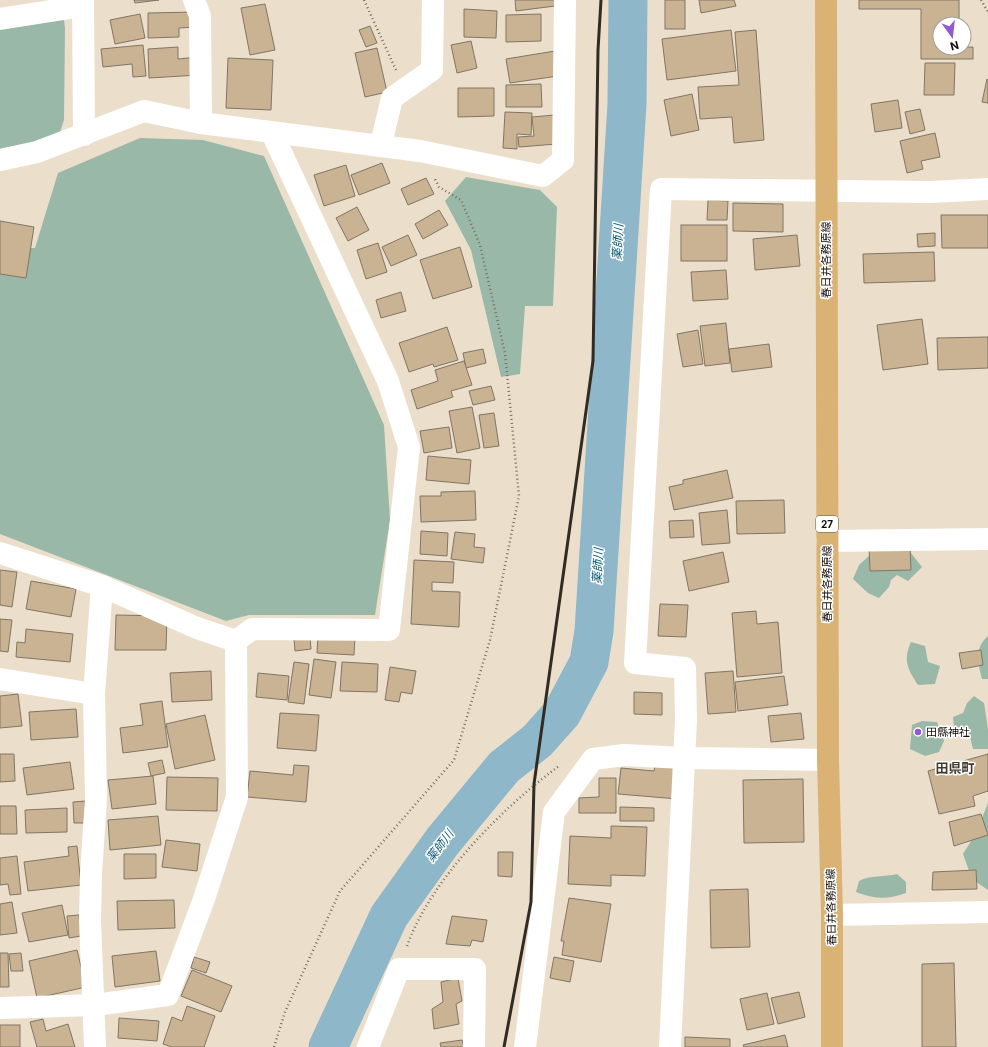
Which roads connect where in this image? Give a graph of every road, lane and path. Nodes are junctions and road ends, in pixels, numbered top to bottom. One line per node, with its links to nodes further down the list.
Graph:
1 (194, 0): 11 (street)
2 (364, 0): 10 (path)
3 (433, 0): 10 (street)
4 (565, 0): 15 (street)
5 (826, 0): 18 (main road, 春日井各務原線 / 27)
6 (982, 0): 8 (path)
7 (83, 3): 9 (street); 13 (street)
8 (988, 12)
9 (0, 19)
10 (400, 92): 14 (street)
11 (200, 123): 12 (street); 13 (street)
12 (272, 133): 14 (street); 23 (street)
13 (84, 135): 16 (street)
14 (381, 144): 15 (street)
15 (420, 151): 35 (path)
16 (0, 160)
17 (988, 189): 18 (street)
18 (825, 190): 20 (main road, 春日井各務原線 / 27); 26 (street)
19 (988, 539): 20 (street)
20 (827, 541): 27 (main road, 春日井各務原線 / 27)
21 (0, 553): 22 (street)
22 (102, 586): 23 (street); 25 (street)
23 (236, 641): 32 (street)
24 (0, 679): 25 (street)
25 (94, 694): 32 (street)
26 (683, 758): 27 (street); 38 (street); 39 (street)
27 (828, 760): 30 (main road, 春日井各務原線 / 27)
28 (561, 765): 31 (path)
29 (988, 912): 30 (street)
30 (832, 916): 40 (main road, 春日井各務原線 / 27)
31 (399, 969): 36 (street); 37 (street)
32 (95, 1005): 33 (street); 34 (street)
33 (0, 1008)
34 (95, 1047)
35 (274, 1047)
36 (368, 1047)
37 (474, 1047)
38 (524, 1047)
39 (670, 1047)
40 (832, 1047)

